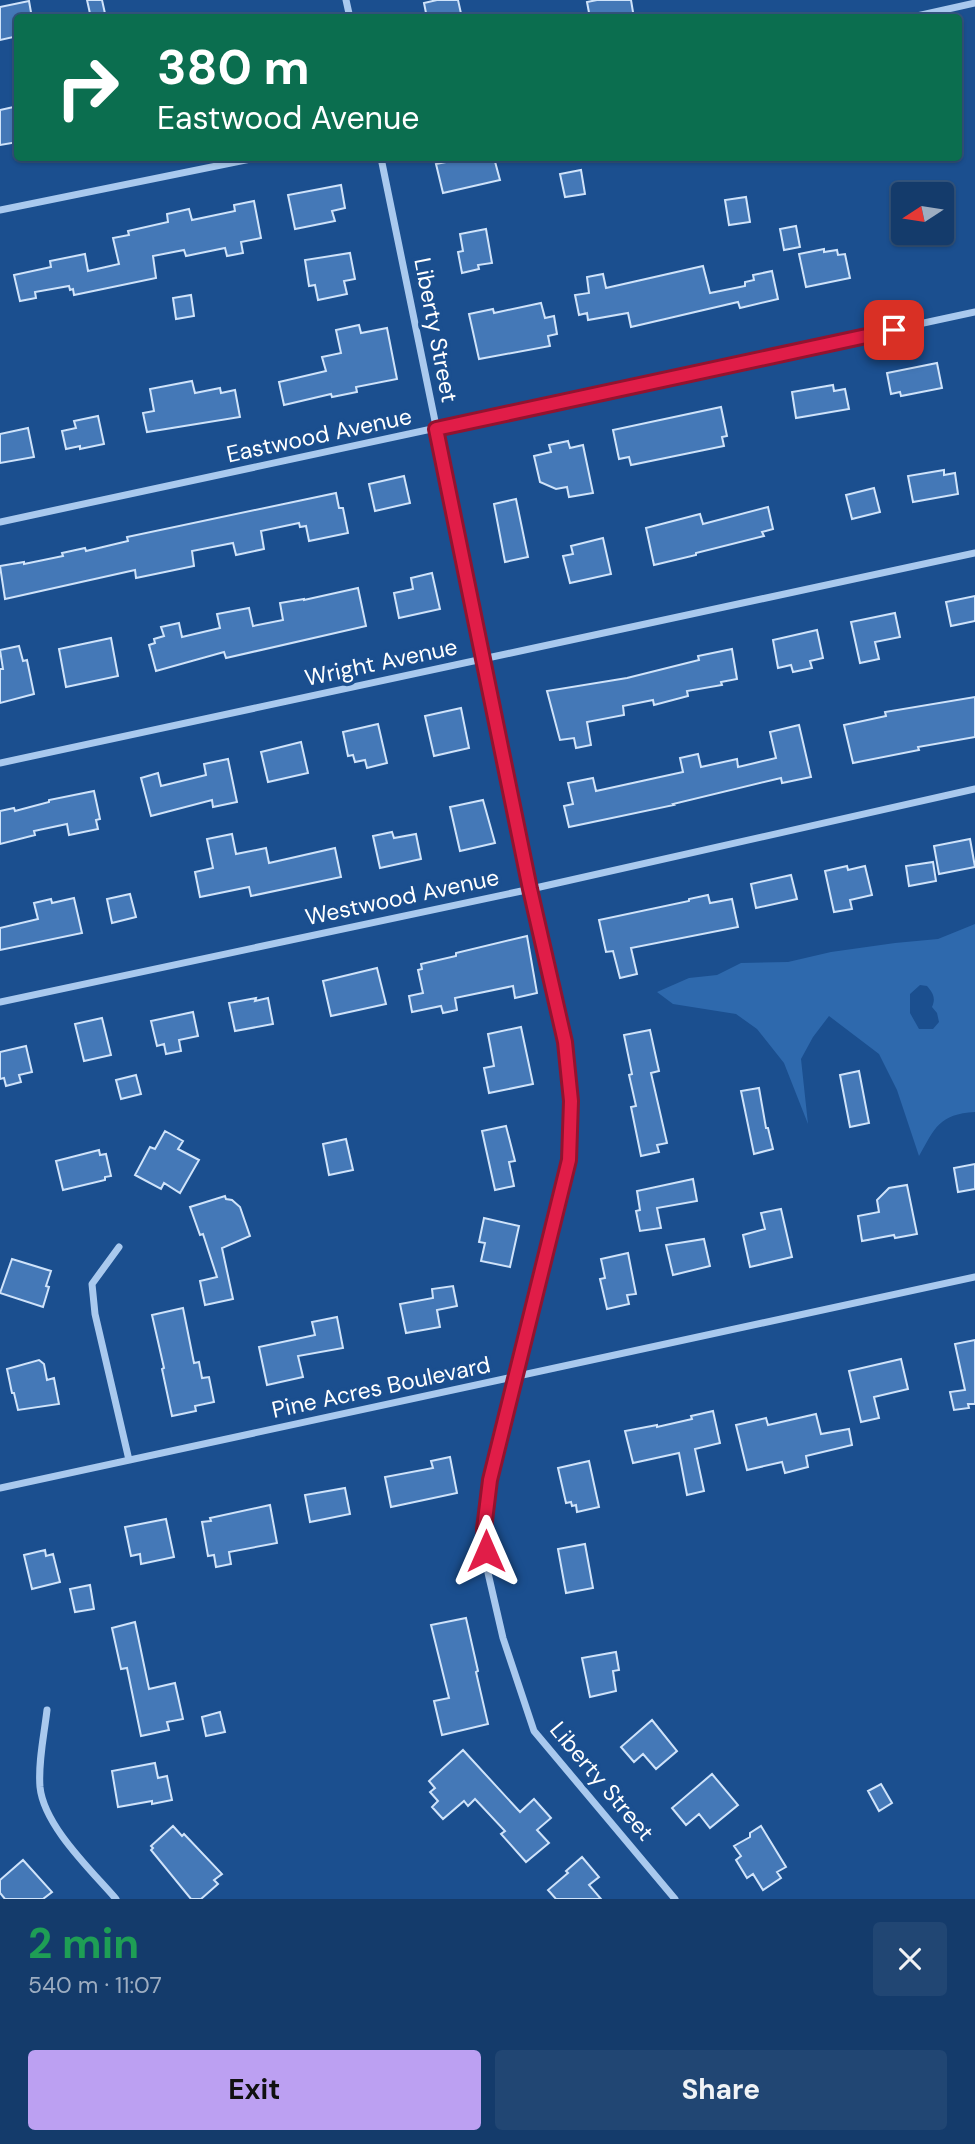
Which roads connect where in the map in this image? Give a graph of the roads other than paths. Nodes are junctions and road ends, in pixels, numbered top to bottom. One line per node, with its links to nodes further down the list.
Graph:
1 (975, 3): 2 (street)
2 (926, 14)
3 (242, 161): 5 (street)
4 (382, 161): 7 (street, Liberty Street)
5 (0, 211)
6 (975, 312): 7 (street, Eastwood Avenue)
7 (436, 429): 8 (street, Eastwood Avenue); 10 (street, Liberty Street)
8 (0, 523)
9 (975, 553): 10 (street, Wright Avenue)
10 (485, 660): 11 (street, Wright Avenue); 13 (street, Liberty Street)
11 (0, 763)
12 (975, 789): 13 (street, Westwood Avenue)
13 (530, 889): 14 (street, Westwood Avenue); 17 (street, Liberty Street)
14 (0, 1002)
15 (120, 1247): 18 (street)
16 (975, 1277): 17 (street, Pine Acres Boulevard)
17 (516, 1378): 18 (street, Pine Acres Boulevard); 22 (street, Liberty Street)
18 (128, 1460): 19 (street, Pine Acres Boulevard)
19 (0, 1488)
20 (47, 1710): 21 (street)
21 (116, 1899)
22 (675, 1899)

